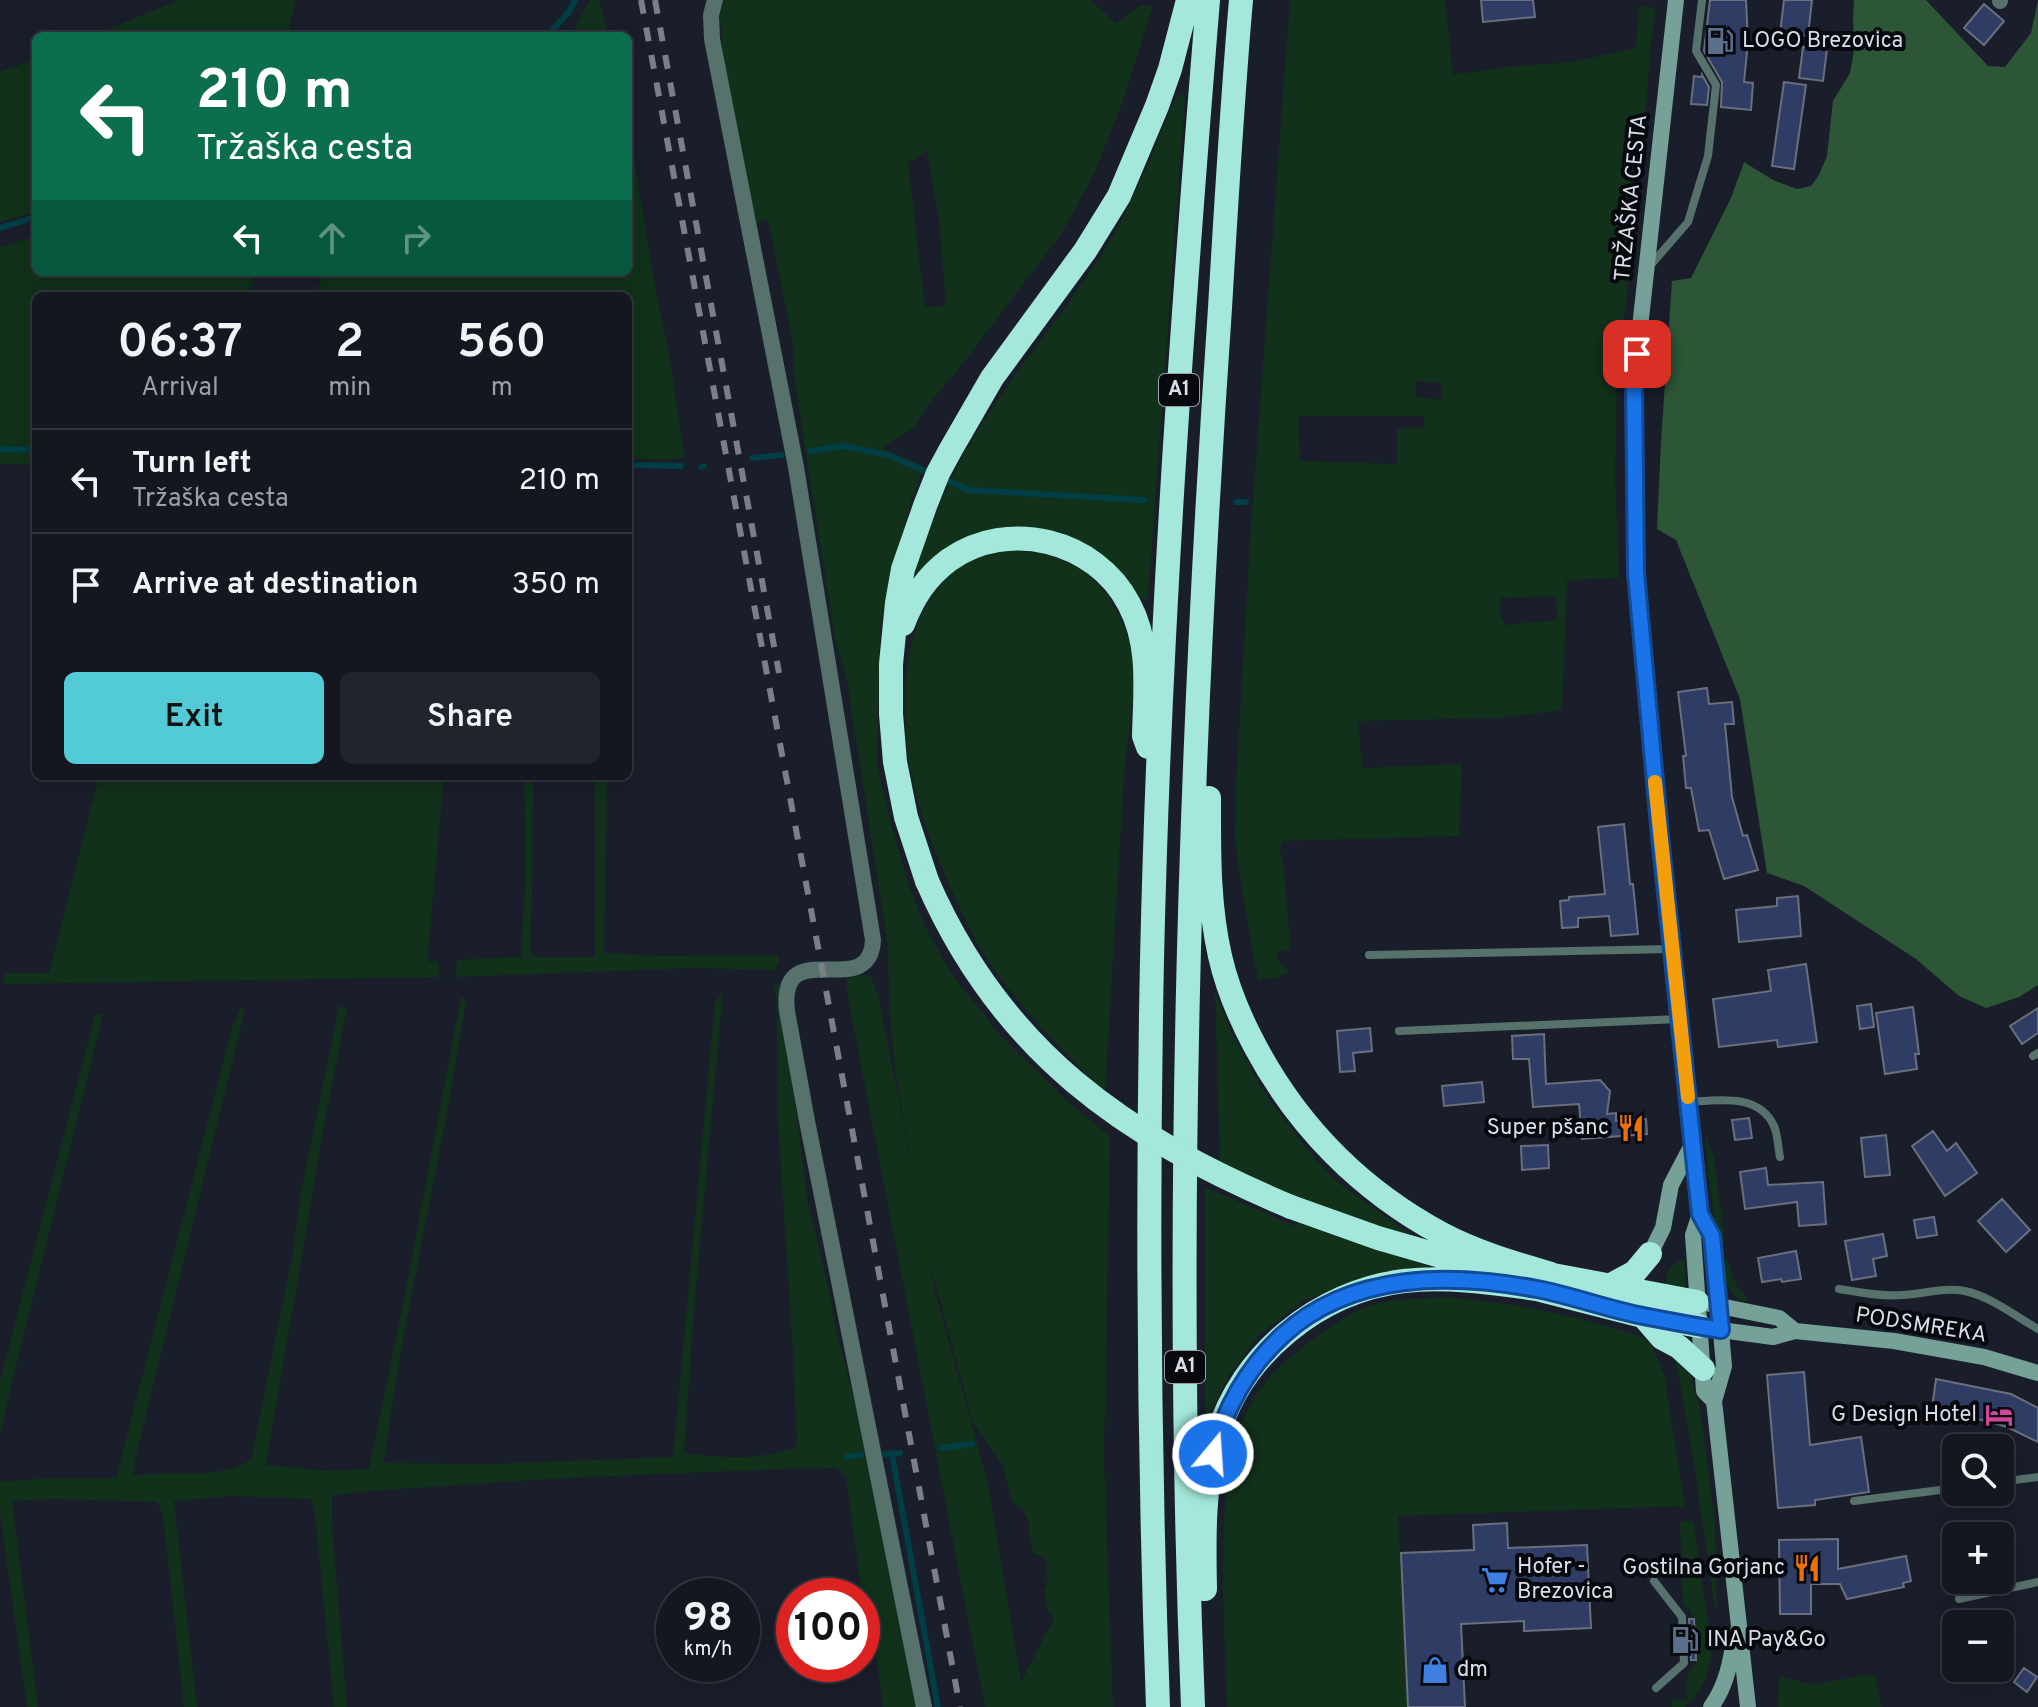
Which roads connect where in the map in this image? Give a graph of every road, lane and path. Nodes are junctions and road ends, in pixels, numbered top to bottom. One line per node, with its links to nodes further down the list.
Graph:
1 (1188, 0): 8 (highway)
2 (1208, 0): 10 (highway, A1)
3 (1241, 0): 9 (highway, A1)
4 (1676, 0): 7 (main road, TRŽAŠKA CESTA)
5 (1702, 0): 7 (lane)
6 (713, 7): 40 (street)
7 (1646, 270): 11 (main road, TRŽAŠKA CESTA)
8 (891, 664): 10 (highway); 19 (highway, bridge)
9 (1195, 758): 19 (highway); 38 (highway, A1)
10 (1159, 780): 41 (highway, A1)
11 (1672, 949): 12 (lane); 13 (main road, TRŽAŠKA CESTA)
12 (1369, 955)
13 (1679, 1019): 14 (lane); 15 (main road, TRŽAŠKA CESTA)
14 (1399, 1031)
15 (1688, 1102): 16 (main road, TRŽAŠKA CESTA); 17 (lane)
16 (1693, 1143): 18 (main road); 22 (main road, TRŽAŠKA CESTA)
17 (1780, 1157)
18 (1650, 1254): 20 (highway)
19 (1544, 1282): 20 (highway); 23 (highway); 38 (highway)
20 (1611, 1285): 22 (highway)
21 (1839, 1289): 25 (lane)
22 (1708, 1304): 24 (main road, TRŽAŠKA CESTA); 26 (main road, PODSMREKA)
23 (1643, 1316): 24 (highway); 27 (highway)
24 (1710, 1328): 26 (main road, PODSMREKA); 27 (main road, TRŽAŠKA CESTA); 29 (main road, TRŽAŠKA CESTA)
25 (2038, 1329)
26 (1795, 1331): 28 (main road, PODSMREKA)
27 (1703, 1369): 29 (main road, TRŽAŠKA CESTA)
28 (2038, 1373)
29 (1714, 1401): 37 (main road, TRŽAŠKA CESTA)
30 (2038, 1477): 31 (lane)
31 (2014, 1480)
32 (1942, 1490): 33 (lane)
33 (1854, 1501)
34 (1654, 1581): 39 (lane)
35 (2038, 1582): 36 (lane)
36 (1959, 1599)
37 (1738, 1613): 43 (main road); 44 (main road, TRŽAŠKA CESTA)
38 (1191, 1653): 42 (highway, A1)
39 (1656, 1688)
40 (924, 1707)
41 (1158, 1707)
42 (1193, 1707)
43 (1711, 1707)
44 (1748, 1707)

